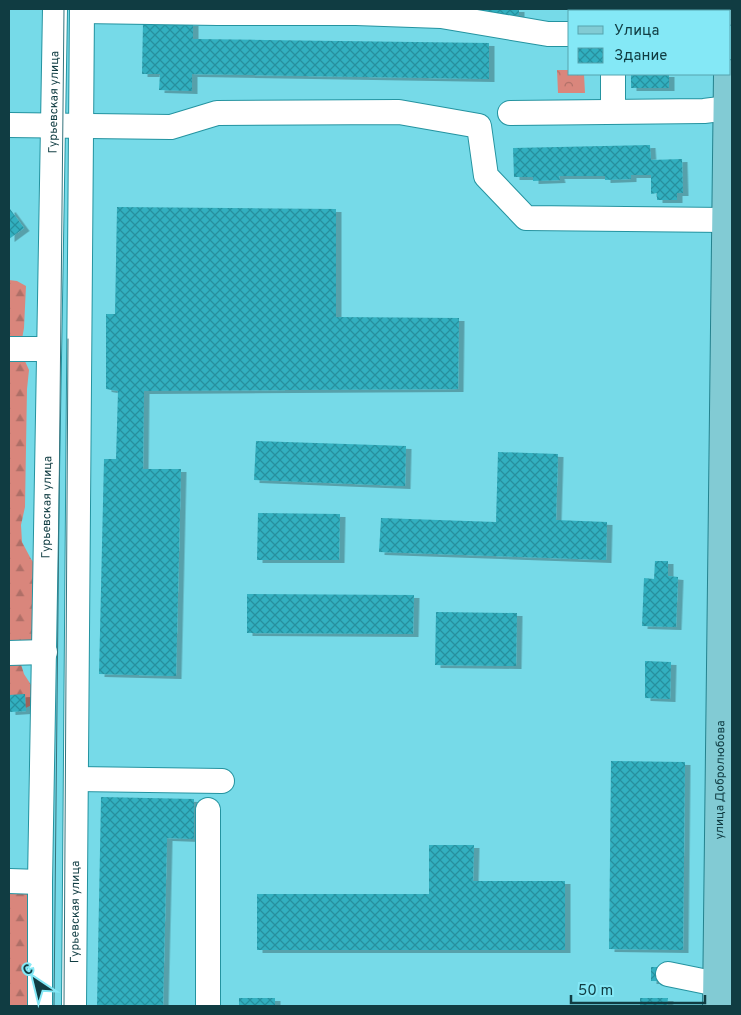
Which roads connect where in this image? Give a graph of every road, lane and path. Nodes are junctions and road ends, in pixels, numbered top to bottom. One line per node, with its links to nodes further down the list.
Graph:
1 (55, 9): 11 (street, Гурьевская улица)
2 (82, 10): 3 (street); 12 (street, Гурьевская улица)
3 (219, 11): 4 (street)
4 (568, 34)
5 (613, 75): 8 (street)
6 (728, 75): 7 (main road, улица Добролюбова)
7 (728, 108): 8 (street); 13 (main road, улица Добролюбова)
8 (613, 111): 9 (street)
9 (510, 113)
10 (9, 125): 11 (street)
11 (53, 125): 12 (street); 15 (street, Гурьевская улица)
12 (81, 126): 13 (street); 19 (street, Гурьевская улица)
13 (726, 220): 16 (main road, улица Добролюбова)
14 (9, 349): 15 (street)
15 (49, 349): 18 (street, Гурьевская улица)
16 (728, 413): 25 (main road, улица Добролюбова)
17 (9, 652): 18 (street)
18 (45, 652): 23 (street, Гурьевская улица)
19 (76, 779): 20 (street); 27 (street, Гурьевская улица)
20 (222, 781)
21 (208, 810): 28 (street)
22 (9, 881): 23 (street)
23 (40, 882): 26 (street, Гурьевская улица)
24 (668, 974): 25 (street)
25 (722, 991)
26 (40, 1006)
27 (74, 1006)
28 (208, 1006)

